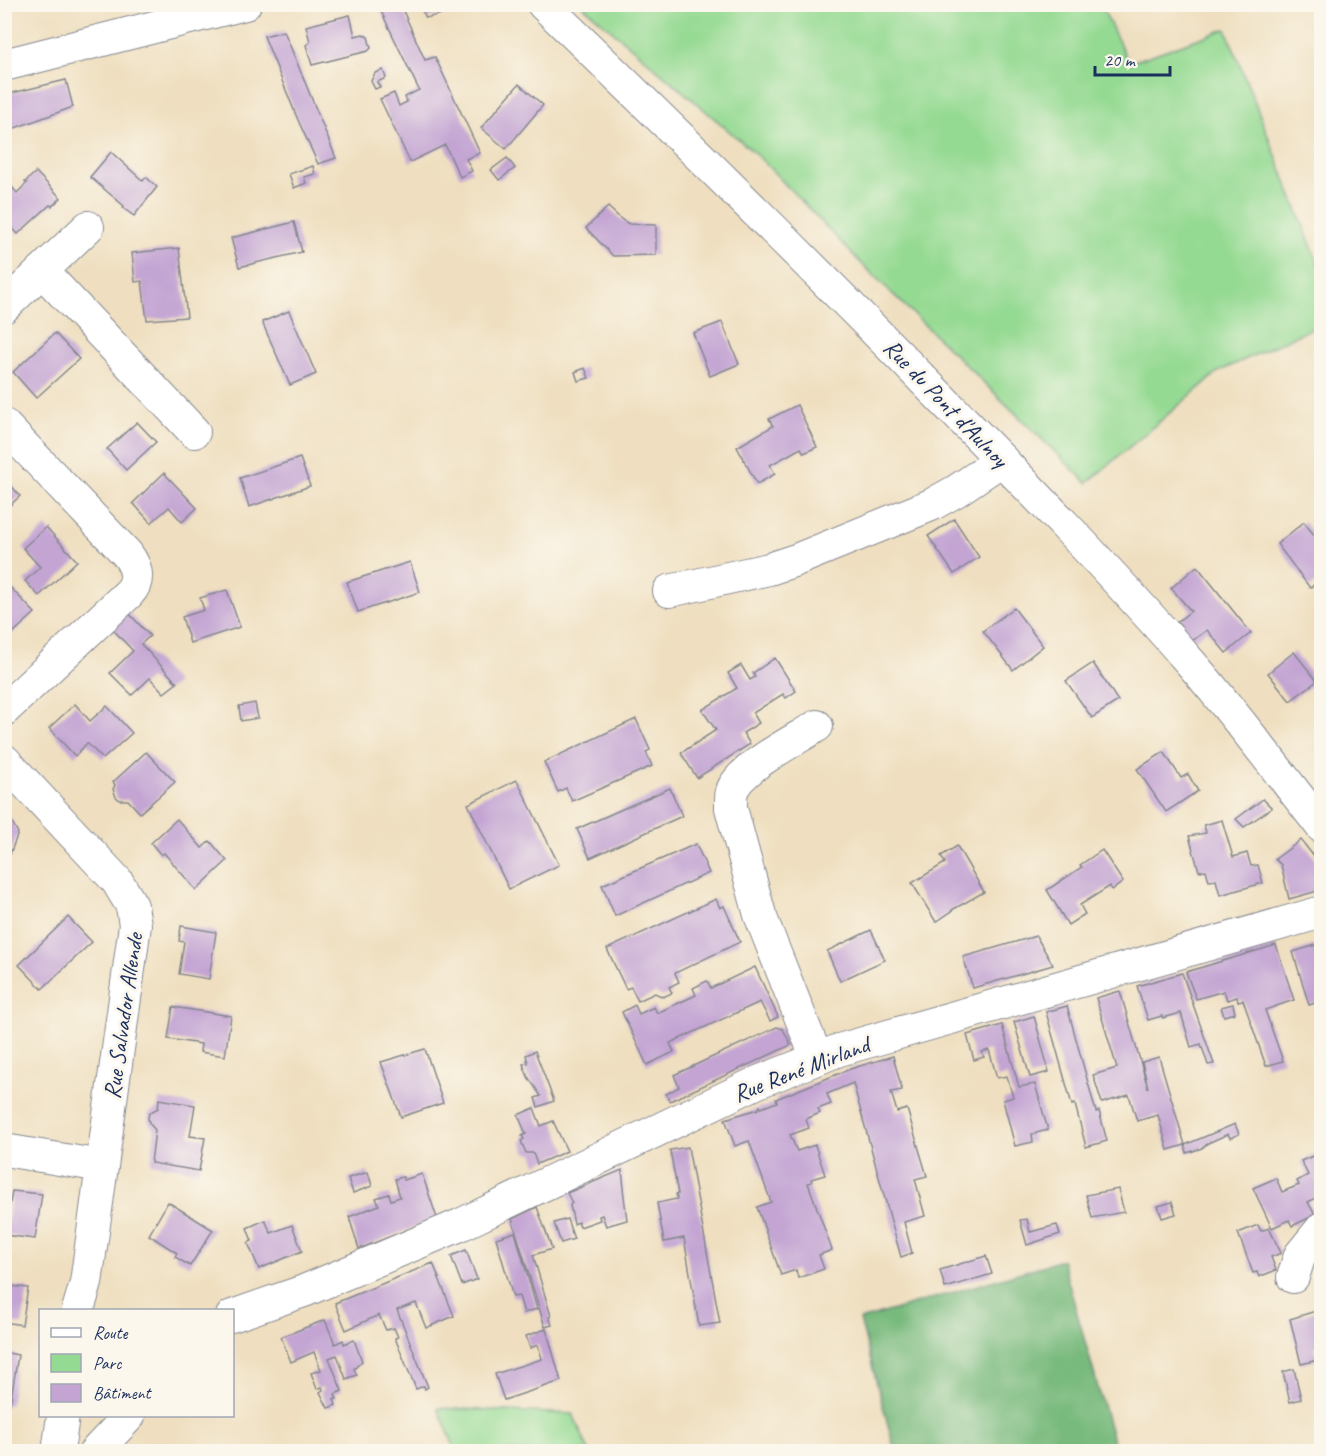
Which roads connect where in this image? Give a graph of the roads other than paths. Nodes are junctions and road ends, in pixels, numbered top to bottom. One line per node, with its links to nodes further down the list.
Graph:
1 (245, 4): 3 (street)
2 (543, 4): 9 (street, Rue du Pont d'Aulnoy)
3 (4, 65)
4 (88, 227): 5 (street)
5 (42, 271): 6 (street); 8 (street)
6 (4, 307)
7 (4, 425): 11 (street)
8 (194, 432)
9 (1002, 460): 10 (street); 14 (street, Rue du Pont d'Aulnoy)
10 (669, 591)
11 (4, 710)
12 (817, 726): 16 (street)
13 (4, 760): 18 (street, Rue Salvador Allende)
14 (1322, 826)
15 (1322, 912): 16 (street, Rue René Mirland)
16 (817, 1059): 21 (street, Rue René Mirland)
17 (4, 1150): 18 (street)
18 (102, 1166): 22 (street, Rue Salvador Allende)
19 (1322, 1228): 20 (street)
20 (1293, 1277)
21 (304, 1291): 23 (street, Rue René Mirland); 24 (street, Rue René Mirland)
22 (85, 1301)
23 (234, 1316)
24 (234, 1337)
25 (63, 1417): 28 (street)
26 (103, 1417): 29 (street)
27 (128, 1417): 30 (street)
28 (58, 1452)
29 (75, 1452)
30 (95, 1452)

